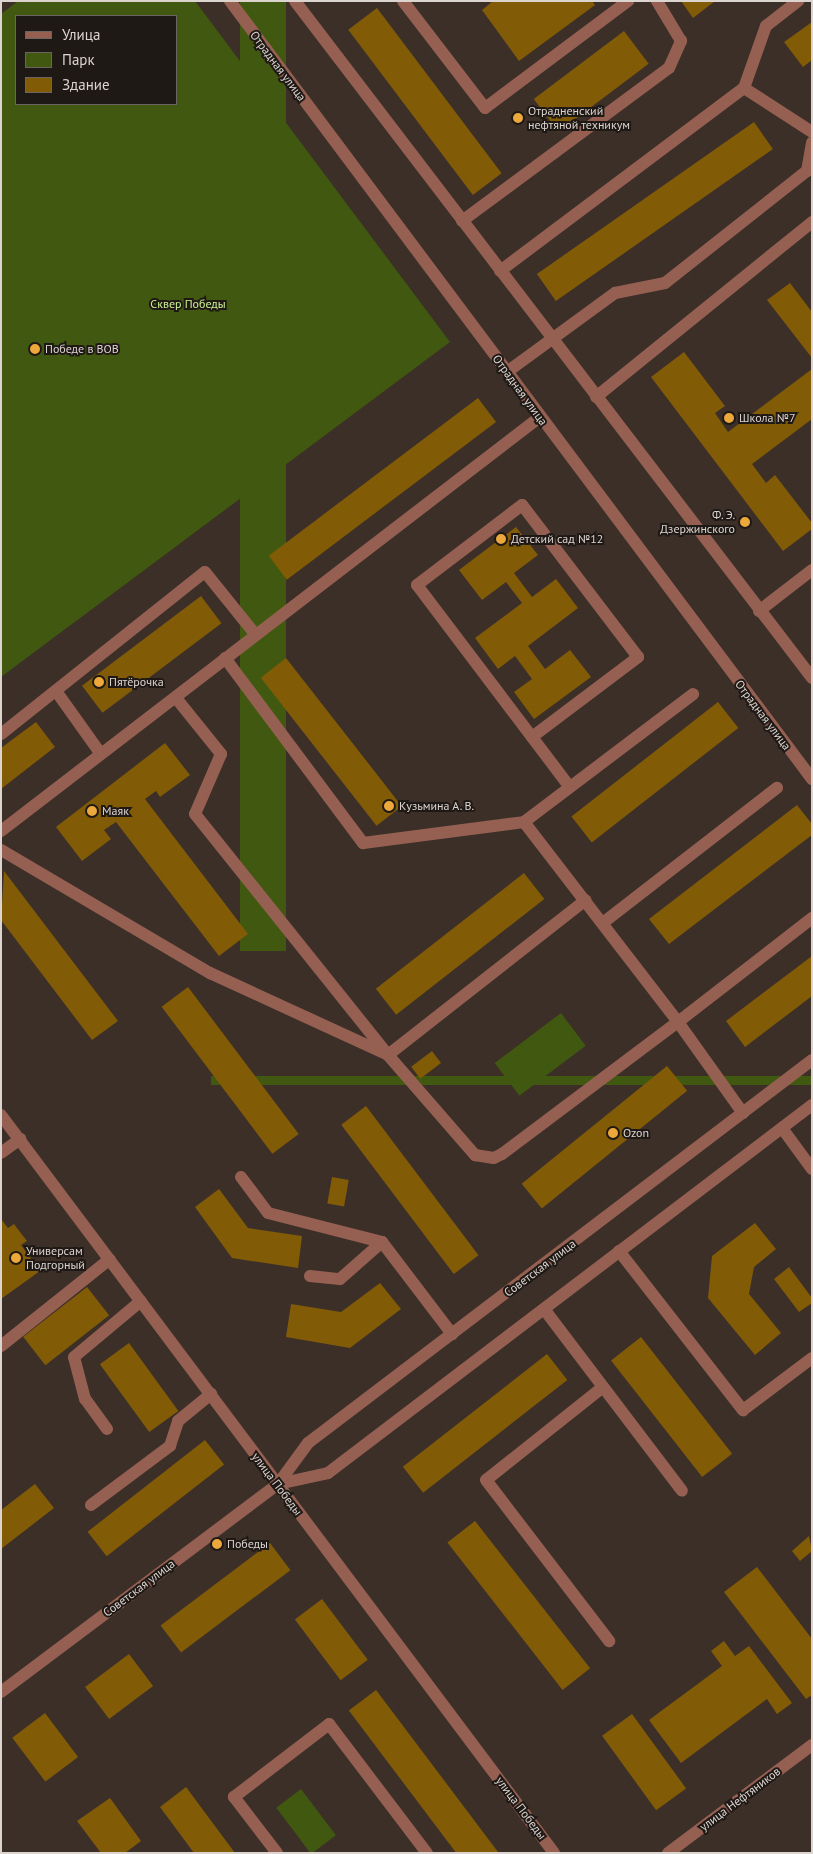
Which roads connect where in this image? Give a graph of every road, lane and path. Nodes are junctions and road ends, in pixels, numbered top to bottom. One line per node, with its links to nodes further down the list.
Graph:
1 (230, 1): 14 (street, Отрадная улица)
2 (295, 1): 10 (street)
3 (403, 1): 4 (street)
4 (628, 1)
5 (657, 1): 10 (street)
6 (798, 1): 7 (street)
7 (744, 88): 8 (street); 12 (street)
8 (812, 132)
9 (812, 142): 13 (street)
10 (462, 221): 12 (street)
11 (812, 222): 15 (street)
12 (500, 271): 13 (street)
13 (552, 339): 14 (street); 15 (street)
14 (508, 372): 16 (street, Отрадная улица)
15 (596, 397): 18 (street)
16 (540, 418): 19 (street); 28 (street, Отрадная улица)
17 (812, 570): 18 (street)
18 (758, 611): 21 (street)
19 (255, 634): 20 (street); 22 (street)
20 (225, 658): 24 (street); 31 (street)
21 (812, 678)
22 (56, 691): 25 (street); 27 (street)
23 (693, 694): 29 (street)
24 (176, 698): 27 (street); 38 (street)
25 (1, 734)
26 (532, 737): 26 (street); 29 (street)
27 (101, 754): 32 (street)
28 (812, 779)
29 (570, 787): 31 (street)
30 (777, 788): 36 (street)
31 (524, 822): 34 (street)
32 (1, 831)
33 (1, 850): 38 (street)
34 (586, 900): 36 (street); 38 (street)
35 (812, 918): 37 (street)
36 (604, 922): 37 (street)
37 (678, 1022): 38 (street); 41 (street)
38 (388, 1055)
39 (812, 1060): 41 (street, Советская улица)
40 (812, 1105): 43 (street, Советская улица)
41 (743, 1113): 54 (street, Советская улица)
42 (1, 1115): 44 (street, улица Победы)
43 (782, 1128): 46 (street); 49 (street, Советская улица)
44 (20, 1139): 45 (street); 50 (street, улица Победы)
45 (1, 1153)
46 (812, 1169)
47 (241, 1177): 48 (street)
48 (382, 1242): 51 (street); 54 (street)
49 (619, 1251): 53 (street, Советская улица); 56 (street)
50 (110, 1259): 52 (street, улица Победы); 55 (street)
51 (310, 1276)
52 (141, 1301): 58 (street, улица Победы); 59 (street)
53 (544, 1309): 57 (street); 60 (street, Советская улица)
54 (452, 1334): 60 (street, Советская улица)
55 (1, 1346)
56 (812, 1358)
57 (603, 1386): 61 (street); 63 (street)
58 (211, 1394): 60 (street, улица Победы); 62 (street)
59 (106, 1430)
60 (278, 1484): 64 (street, Советская улица); 68 (street, улица Победы)
61 (682, 1491)
62 (91, 1505)
63 (609, 1641)
64 (1, 1692)
65 (812, 1745): 69 (street, улица Нефтяников)
66 (277, 1853): 67 (street)
67 (427, 1853)
68 (554, 1853)
69 (668, 1853)

